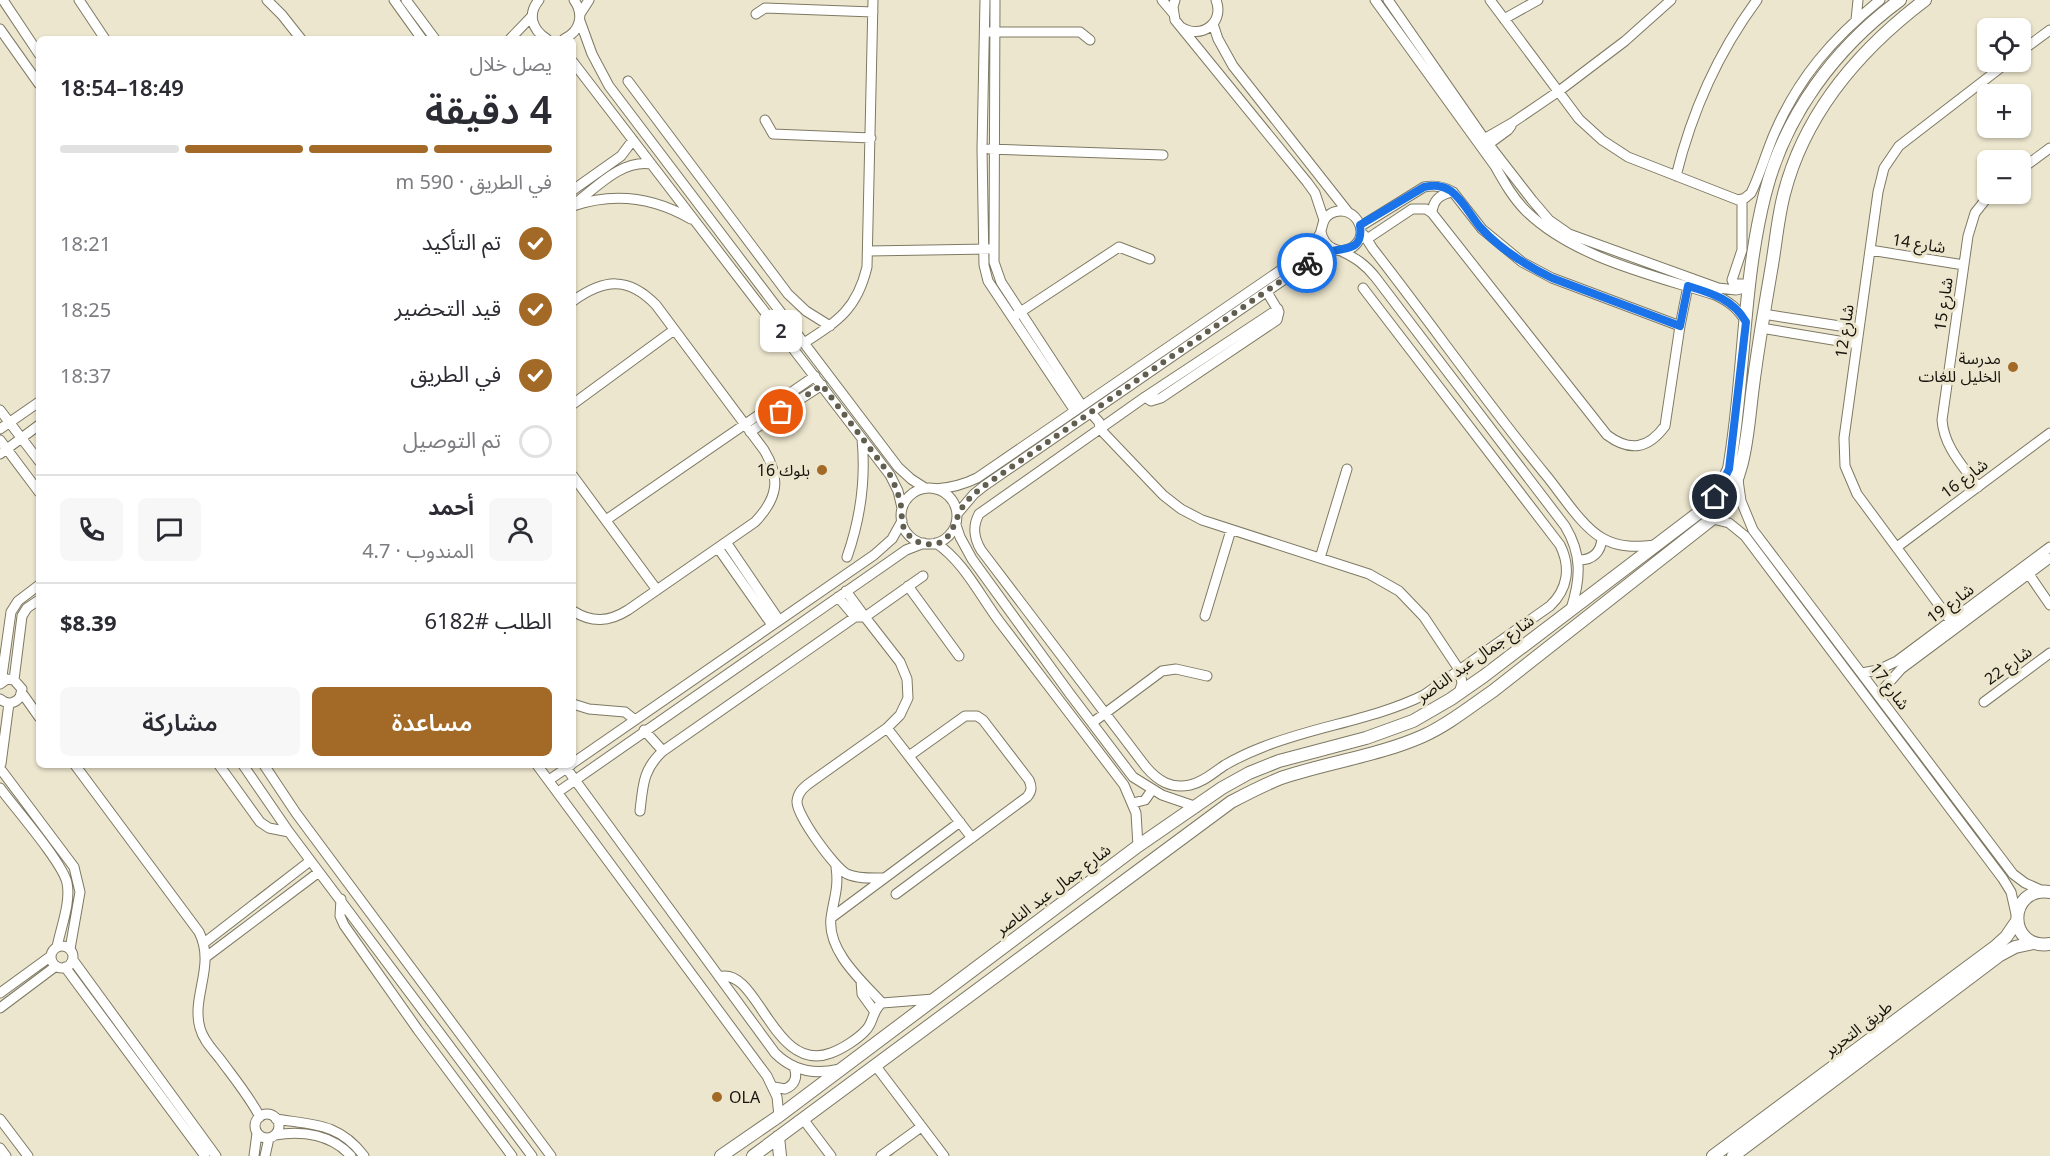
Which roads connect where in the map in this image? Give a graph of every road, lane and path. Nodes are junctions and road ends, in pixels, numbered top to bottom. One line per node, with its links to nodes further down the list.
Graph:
1 (3, 0): 48 (street)
2 (79, 0): 39 (street)
3 (267, 0): 40 (street)
4 (394, 0): 41 (street)
5 (406, 0): 42 (street)
6 (527, 0): 27 (street)
7 (539, 0): 27 (street)
8 (574, 0): 30 (street)
9 (589, 0): 30 (street)
10 (873, 0): 26 (street)
11 (985, 0): 37 (street)
12 (996, 0): 38 (street)
13 (1162, 0): 29 (street)
14 (1175, 0): 29 (street)
15 (1375, 0): 59 (street)
16 (1388, 0): 59 (street)
17 (1490, 0): 31 (street)
18 (1538, 0): 31 (street)
19 (1671, 0): 55 (street)
20 (1757, 0): 66 (street)
21 (1858, 0): 32 (street)
22 (1900, 0): 25 (main road, شارع جمال عبد الناصر)
23 (1925, 0): 100 (main road, شارع جمال عبد الناصر)
24 (1219, 2): 33 (street)
25 (1885, 3): 32 (street); 91 (main road, شارع جمال عبد الناصر)
26 (873, 12): 28 (street); 57 (street)
27 (532, 13): 43 (street); 44 (street)
28 (756, 14)
29 (1173, 14): 34 (street)
30 (580, 17): 45 (street); 94 (street)
31 (1504, 19): 55 (street)
32 (1856, 20): 69 (street)
33 (1213, 24): 34 (street); 74 (street)
34 (1179, 26): 76 (street)
35 (0, 29): 50 (street)
36 (2050, 30): 47 (street)
37 (984, 32): 38 (street); 61 (street)
38 (995, 32): 46 (street); 62 (street)
39 (103, 36)
40 (299, 36)
41 (420, 36)
42 (433, 36)
43 (513, 36)
44 (542, 36)
45 (568, 36)
46 (1090, 40)
47 (2031, 44)
48 (36, 50)
49 (36, 58): 50 (street)
50 (26, 66): 53 (street)
51 (576, 66): 58 (street)
52 (1995, 72): 85 (street, شارع 12)
53 (36, 80)
54 (628, 81): 104 (street)
55 (1559, 91): 59 (street); 66 (street)
56 (765, 120): 57 (street)
57 (871, 138): 86 (street)
58 (633, 140): 65 (street); 67 (street)
59 (1488, 146): 88 (street); 90 (street)
60 (2050, 148): 64 (street)
61 (982, 149): 62 (street); 82 (street)
62 (993, 149): 63 (street); 83 (street)
63 (1163, 155)
64 (2031, 162)
65 (651, 164): 70 (street); 77 (street)
66 (1676, 176): 69 (street)
67 (576, 188)
68 (1453, 192): 73 (street); 75 (street); 105 (street)
69 (1742, 199): 91 (street)
70 (576, 204)
71 (1982, 204): 89 (street, شارع 15)
72 (576, 205): 77 (street)
73 (1384, 211): 78 (street); 79 (street)
74 (1348, 212): 76 (street); 79 (street)
75 (1432, 213): 78 (street); 105 (street)
76 (1323, 220): 80 (street)
77 (695, 222): 97 (street)
78 (1393, 222): 81 (street)
79 (1361, 227): 81 (street); 84 (street)
80 (1321, 232): 84 (street); 116 (street)
81 (1367, 240): 147 (street)
82 (982, 249): 83 (street); 86 (street); 101 (street)
83 (993, 249): 99 (street)
84 (1338, 250): 96 (street); 102 (street)
85 (1870, 250): 89 (street, شارع 14); 108 (street, شارع 12)
86 (868, 251): 104 (street)
87 (1150, 259): 99 (street)
88 (1640, 261): 90 (street); 95 (street)
89 (1964, 265): 134 (street, شارع 15)
90 (1635, 270): 92 (street)
91 (1749, 285): 95 (street); 103 (main road, شارع جمال عبد الناصر)
92 (1688, 286): 95 (street); 105 (street)
93 (1363, 288): 107 (street)
94 (764, 291): 97 (street); 110 (street)
95 (1716, 291): 103 (street)
96 (1267, 292): 118 (street); 123 (street)
97 (754, 297): 112 (street)
98 (576, 299): 109 (street)
99 (1021, 312): 101 (street); 116 (street)
100 (1763, 314): 106 (main road, شارع جمال عبد الناصر); 108 (street)
101 (1012, 318): 116 (street)
102 (1407, 319): 107 (street); 133 (street)
103 (1746, 322): 151 (main road, شارع جمال عبد الناصر)
104 (830, 326): 110 (street)
105 (1680, 326)
106 (1761, 328): 111 (street); 132 (main road, شارع جمال عبد الناصر)
107 (1394, 329): 137 (street)
108 (1859, 329): 111 (street, شارع 12)
109 (674, 330): 114 (street); 121 (street)
110 (804, 343): 135 (street)
111 (1857, 344): 152 (street, شارع 12)
112 (815, 376): 113 (street); 121 (street)
113 (822, 385): 121 (street); 126 (street)
114 (576, 402)
115 (36, 404): 119 (street)
116 (1079, 409): 135 (street)
117 (0, 410): 119 (street)
118 (1087, 415): 123 (street); 139 (street)
119 (9, 423): 122 (street); 125 (street)
120 (36, 426): 125 (street)
121 (747, 428): 141 (street); 150 (street)
122 (0, 429)
123 (1100, 429): 145 (street); 189 (street)
124 (2050, 433): 134 (street, شارع 16)
125 (22, 438): 128 (street); 129 (street)
126 (862, 438): 138 (street); 154 (street)
127 (0, 440): 128 (street)
128 (3, 452): 136 (street)
129 (36, 456)
130 (1347, 469): 155 (street)
131 (576, 480): 141 (street)
132 (1738, 480): 140 (main road, شارع جمال عبد الناصر); 143 (street, شارع 17)
133 (1533, 483): 137 (street); 157 (street)
134 (1978, 487): 152 (street, شارع 16)
135 (930, 488): 138 (street); 139 (street)
136 (36, 489)
137 (1520, 493): 175 (street)
138 (902, 508): 142 (street)
139 (957, 514): 144 (street)
140 (1713, 519): 146 (street, شارع 17); 233 (main road, شارع جمال عبد الناصر)
141 (606, 520): 162 (street)
142 (902, 520): 148 (street); 171 (street)
143 (1748, 520): 146 (street); 176 (street, شارع 17)
144 (956, 525): 149 (street); 191 (street)
145 (1231, 530): 155 (street); 168 (street)
146 (1742, 534): 231 (street, شارع 17)
147 (1602, 538): 151 (street); 157 (street)
148 (924, 543): 149 (street); 163 (street)
149 (936, 543): 212 (street)
150 (722, 545): 162 (street); 171 (street)
151 (1656, 545): 166 (main road, شارع جمال عبد الناصر)
152 (1897, 547): 172 (street, شارع 12)
153 (2050, 547): 158 (street, شارع 19)
154 (848, 557)
155 (1320, 558): 175 (street)
156 (2050, 558): 158 (street, شارع 19)
157 (1579, 560): 166 (street)
158 (2026, 570): 165 (street); 172 (street, شارع 19)
159 (923, 576): 160 (street)
160 (908, 586): 170 (street); 174 (street)
161 (36, 587): 180 (street)
162 (657, 590): 167 (street)
163 (842, 594): 169 (street); 170 (street); 193 (street)
164 (36, 602): 179 (street)
165 (2050, 605)
166 (1571, 609): 178 (main road, شارع جمال عبد الناصر)
167 (576, 613)
168 (1205, 616)
169 (855, 617): 170 (street); 196 (street)
170 (865, 617): 192 (street)
171 (775, 623): 190 (street)
172 (1954, 625): 176 (street, شارع 19); 183 (street, شارع 19)
173 (2050, 653): 185 (street, شارع 22)
174 (959, 656)
175 (1460, 671): 178 (street); 182 (street); 189 (street)
176 (1862, 673): 183 (street, شارع 17)
177 (1207, 676): 189 (street)
178 (1484, 676): 182 (main road, شارع جمال عبد الناصر)
179 (14, 680): 180 (street); 181 (street)
180 (0, 683)
181 (22, 693): 186 (street); 188 (street)
182 (1458, 693): 213 (main road, شارع جمال عبد الناصر)
183 (1878, 695): 225 (street, شارع 17)
184 (0, 699): 186 (street)
185 (1984, 702)
186 (9, 704): 199 (street)
187 (576, 705): 190 (street)
188 (36, 713)
189 (1104, 714): 191 (street)
190 (635, 720): 194 (street)
191 (1092, 723): 210 (street)
192 (887, 728): 197 (street); 221 (street)
193 (644, 730): 195 (street); 196 (street)
194 (611, 737): 195 (street); 198 (street)
195 (618, 748): 207 (street)
196 (663, 751): 214 (street)
197 (909, 756): 215 (street); 217 (street)
198 (576, 760)
199 (1, 768): 238 (street)
200 (77, 768): 234 (street)
201 (221, 768): 216 (street)
202 (245, 768): 216 (street)
203 (266, 768): 255 (street)
204 (539, 768): 208 (street)
205 (565, 768): 208 (street)
206 (570, 768): 207 (street)
207 (575, 779): 211 (street); 244 (street)
208 (549, 780): 211 (street)
209 (0, 788): 237 (street)
210 (1152, 790): 212 (street); 213 (street)
211 (558, 792): 254 (street)
212 (1132, 803): 218 (street)
213 (1197, 807): 218 (main road, شارع جمال عبد الناصر)
214 (640, 811)
215 (960, 822): 217 (street); 219 (street)
216 (289, 832): 220 (street)
217 (972, 838): 222 (street)
218 (1138, 846): 232 (main road, شارع جمال عبد الناصر)
219 (921, 851): 222 (street); 224 (street)
220 (310, 861): 223 (street); 228 (street)
221 (836, 867): 224 (street); 230 (street)
222 (933, 867): 226 (street)
223 (319, 872): 227 (street); 229 (street)
224 (884, 878): 230 (street)
225 (2047, 892): 231 (main road, طريق التحرير)
226 (896, 894)
227 (341, 899): 256 (street); 276 (street)
228 (258, 901): 229 (street); 234 (street)
229 (267, 911): 240 (street)
230 (831, 918): 245 (street)
231 (2017, 919): 236 (main road); 284 (main road, طريق التحرير)
232 (1033, 924): 233 (main road); 235 (main road, شارع جمال عبد الناصر)
233 (1044, 941): 241 (main road, شارع جمال عبد الناصر)
234 (204, 943): 240 (street)
235 (1006, 945): 241 (main road); 247 (main road, شارع جمال عبد الناصر)
236 (2044, 945): 285 (main road, طريق التحرير)
237 (57, 947): 238 (street); 239 (street)
238 (70, 949): 242 (street)
239 (51, 956): 243 (street); 246 (street)
240 (206, 957): 258 (street)
241 (1020, 958): 251 (main road, شارع جمال عبد الناصر)
242 (73, 960): 243 (street); 271 (street)
243 (61, 967): 249 (street); 270 (street)
244 (719, 977): 250 (street); 252 (street)
245 (861, 981): 248 (street); 250 (street)
246 (0, 993)
247 (934, 999): 248 (street); 253 (main road, شارع جمال عبد الناصر)
248 (882, 1004): 250 (street)
249 (1, 1006)
250 (875, 1012)
251 (875, 1065): 261 (main road, شارع جمال عبد الناصر); 262 (street)
252 (794, 1067): 253 (street); 254 (street)
253 (838, 1070): 257 (main road, شارع جمال عبد الناصر)
254 (774, 1087): 257 (street)
255 (506, 1097): 256 (street); 278 (street)
256 (494, 1106): 277 (street)
257 (778, 1116): 279 (main road, شارع جمال عبد الناصر)
258 (260, 1117): 260 (street); 263 (street)
259 (0, 1119): 269 (street)
260 (276, 1119): 264 (street); 275 (street)
261 (803, 1119): 265 (main road, شارع جمال عبد الناصر); 282 (street)
262 (921, 1126): 267 (street); 283 (street)
263 (257, 1133): 264 (street); 272 (street)
264 (272, 1137): 273 (street); 274 (street)
265 (778, 1137): 280 (main road, شارع جمال عبد الناصر); 281 (main road)
266 (0, 1148): 268 (street)
267 (887, 1154)
268 (6, 1156)
269 (28, 1156)
270 (205, 1156)
271 (216, 1156)
272 (254, 1156)
273 (265, 1156)
274 (351, 1156)
275 (364, 1156)
276 (512, 1156)
277 (532, 1156)
278 (551, 1156)
279 (721, 1156)
280 (753, 1156)
281 (776, 1156)
282 (831, 1156)
283 (944, 1156)
284 (1713, 1156)
285 (1733, 1156)

